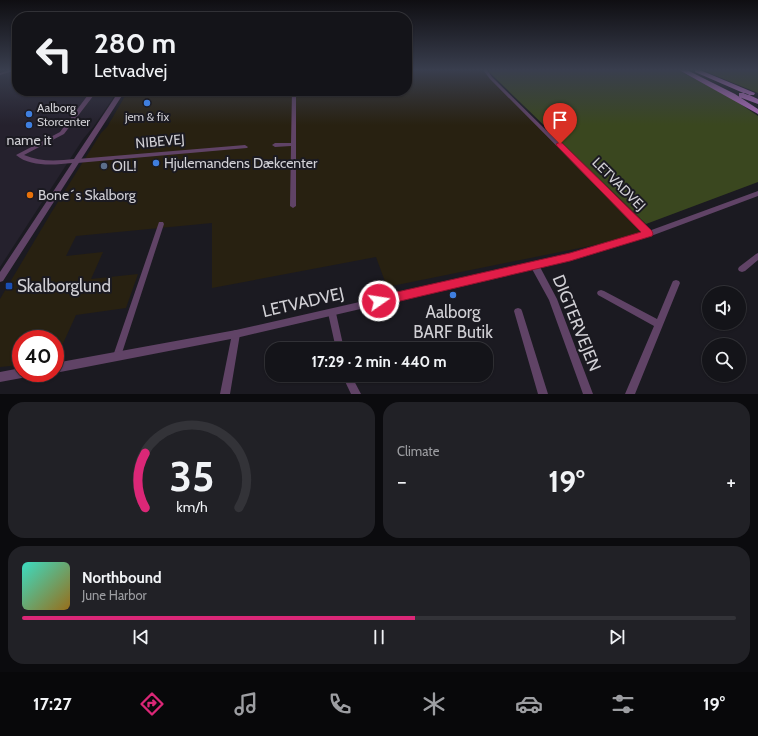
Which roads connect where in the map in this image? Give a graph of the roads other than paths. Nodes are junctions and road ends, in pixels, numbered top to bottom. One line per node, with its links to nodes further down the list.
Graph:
1 (501, 88): 18 (street, LETVADVEJ)
2 (717, 88): 10 (highway)
3 (728, 88): 9 (highway)
4 (739, 88): 8 (highway)
5 (90, 96): 14 (street)
6 (118, 96): 14 (street)
7 (294, 96): 11 (street)
8 (758, 96)
9 (758, 102)
10 (758, 112)
11 (293, 144): 12 (street); 16 (street)
12 (275, 145)
13 (245, 147): 14 (street, NIBEVEJ)
14 (77, 161): 22 (street)
15 (758, 192): 18 (street, LETVADVEJ)
16 (293, 206)
17 (161, 224): 30 (street)
18 (648, 234): 20 (street, LETVADVEJ)
19 (758, 256): 21 (street)
20 (534, 265): 26 (street, LETVADVEJ); 38 (street, DIGTERVEJEN)
21 (742, 269)
22 (0, 279)
23 (676, 283): 27 (street)
24 (601, 294): 27 (street)
25 (518, 311): 37 (street)
26 (332, 313): 28 (street, LETVADVEJ); 29 (street)
27 (659, 324): 39 (street)
28 (236, 334): 30 (street, LETVADVEJ); 35 (street)
29 (338, 342)
30 (117, 356): 31 (street, LETVADVEJ)
31 (64, 366)
32 (12, 375): 33 (street)
33 (0, 377)
34 (350, 382): 36 (street)
35 (225, 394)
36 (356, 394)
37 (543, 394)
38 (588, 394)
39 (630, 394)

